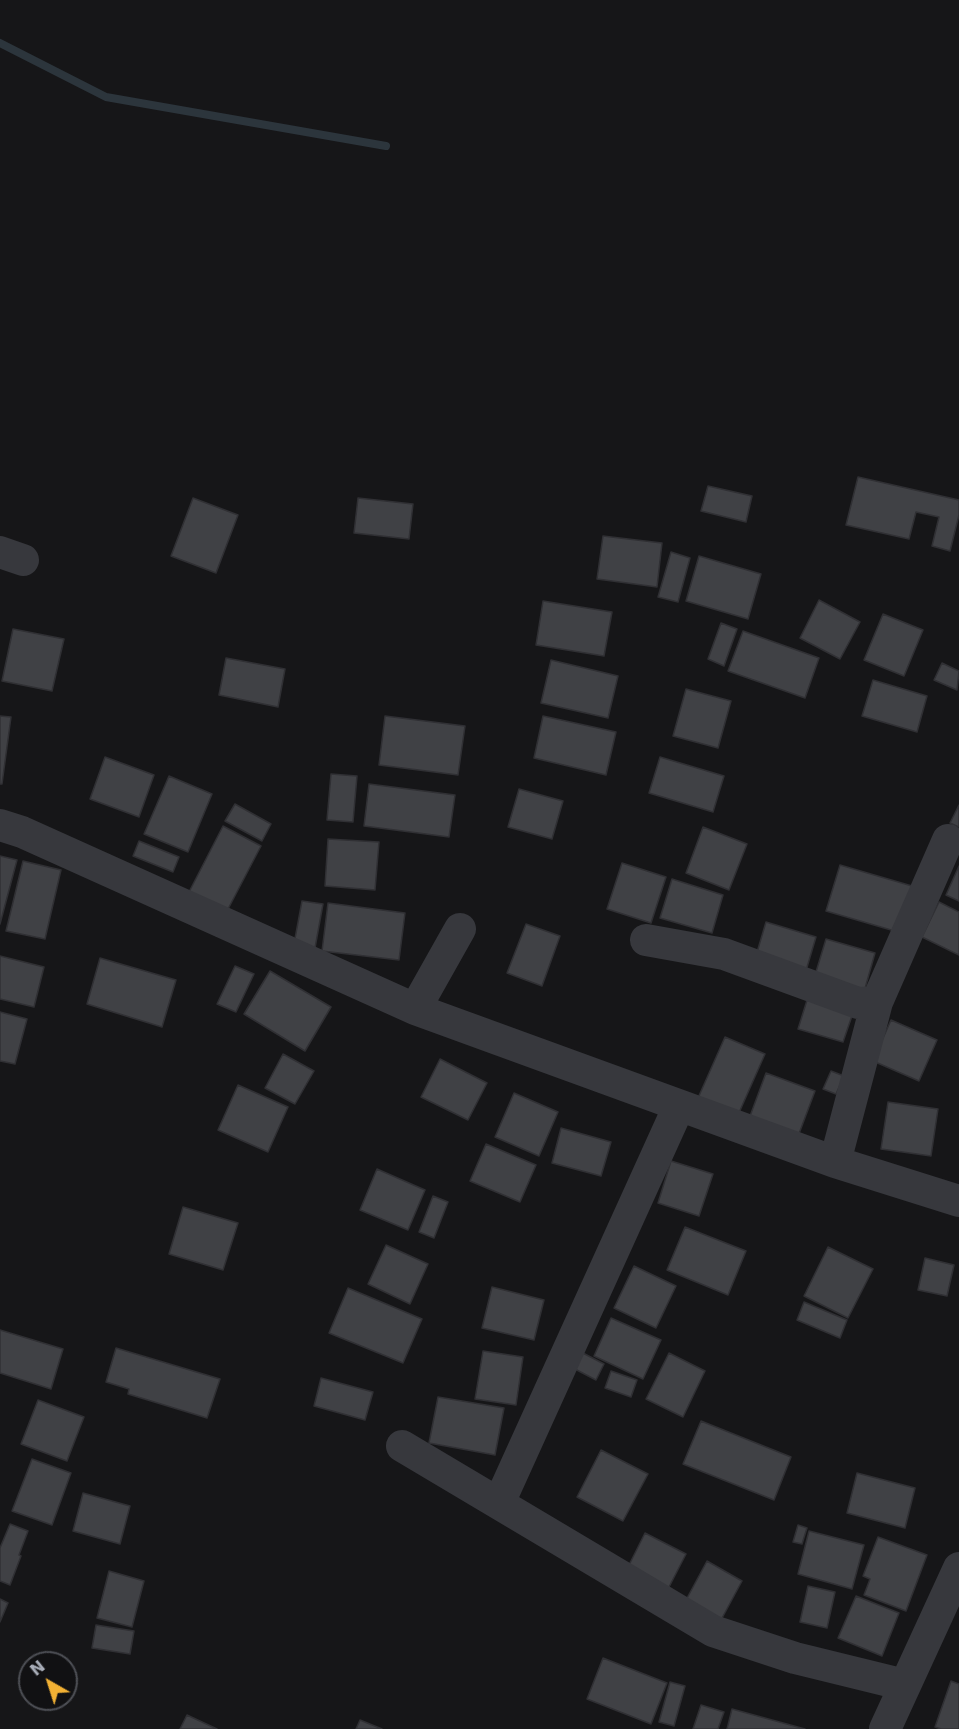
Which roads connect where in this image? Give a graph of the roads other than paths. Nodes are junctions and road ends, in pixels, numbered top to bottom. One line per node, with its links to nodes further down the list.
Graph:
1 (0, 825): 6 (street)
2 (948, 840): 5 (street)
3 (460, 929): 6 (street)
4 (646, 940): 5 (street)
5 (877, 1002): 8 (street)
6 (415, 1009): 7 (street)
7 (679, 1106): 8 (street); 11 (street)
8 (835, 1162): 9 (street)
9 (959, 1201)
10 (402, 1446): 11 (street)
11 (499, 1503): 13 (street)
12 (959, 1568): 13 (street)
13 (905, 1685): 14 (street)
14 (885, 1729)

